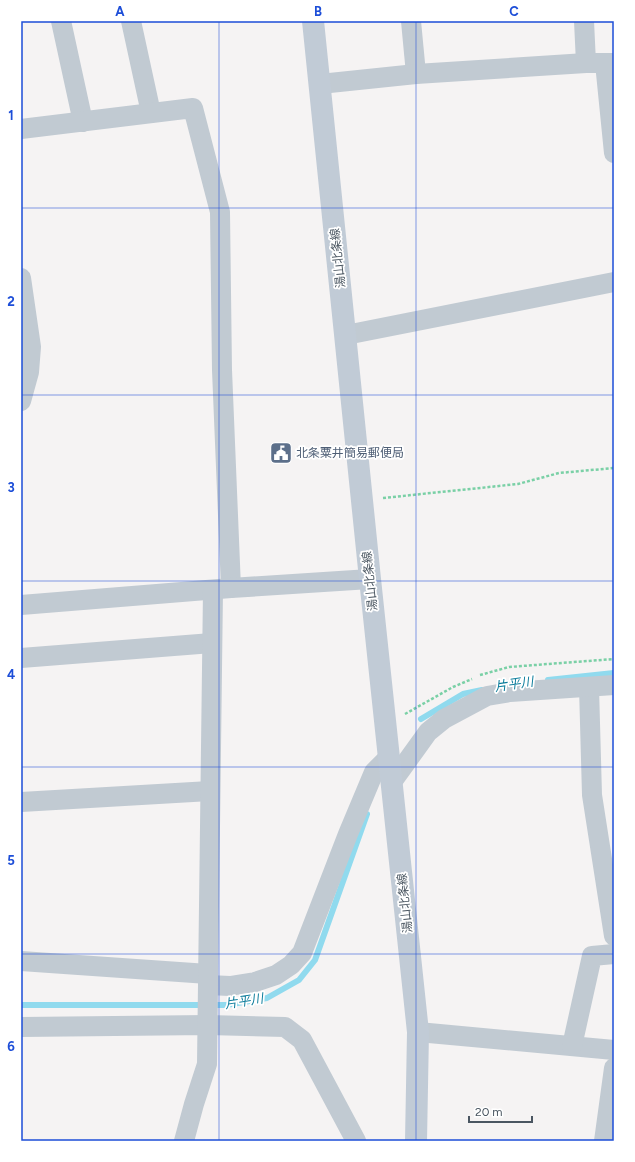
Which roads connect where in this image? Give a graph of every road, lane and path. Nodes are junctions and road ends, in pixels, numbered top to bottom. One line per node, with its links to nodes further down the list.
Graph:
1 (61, 21): 11 (street)
2 (132, 21): 10 (street)
3 (313, 21): 9 (main road, 湯山北条線)
4 (411, 21): 8 (street)
5 (584, 21): 6 (street)
6 (586, 63): 7 (street); 8 (street)
7 (610, 63): 13 (street)
8 (416, 74): 9 (street)
9 (320, 84): 16 (main road, 湯山北条線)
10 (151, 113): 11 (street); 21 (street)
11 (83, 122): 12 (street)
12 (21, 129)
13 (614, 153)
14 (21, 278): 17 (street)
15 (614, 282): 16 (street)
16 (346, 335): 19 (main road, 湯山北条線)
17 (21, 401)
18 (614, 468): 19 (path)
19 (362, 500): 20 (main road, 湯山北条線)
20 (370, 579): 21 (street); 27 (main road, 湯山北条線)
21 (222, 589): 22 (street); 23 (street)
22 (21, 605)
23 (212, 644): 24 (street); 29 (street)
24 (21, 658)
25 (614, 685): 26 (street)
26 (589, 687): 28 (street); 31 (street)
27 (389, 757): 28 (main road, 湯山北条線); 34 (street)
28 (392, 782): 37 (main road, 湯山北条線)
29 (210, 791): 30 (street); 34 (street)
30 (21, 802)
31 (614, 936)
32 (614, 954): 38 (street)
33 (21, 961): 34 (street)
34 (208, 982): 35 (street)
35 (208, 1022): 36 (street); 41 (street); 42 (street)
36 (21, 1027)
37 (418, 1032): 38 (street); 43 (main road, 湯山北条線)
38 (572, 1046): 39 (street)
39 (614, 1050)
40 (614, 1068): 44 (street)
41 (184, 1141)
42 (356, 1141)
43 (416, 1141)
44 (604, 1141)

